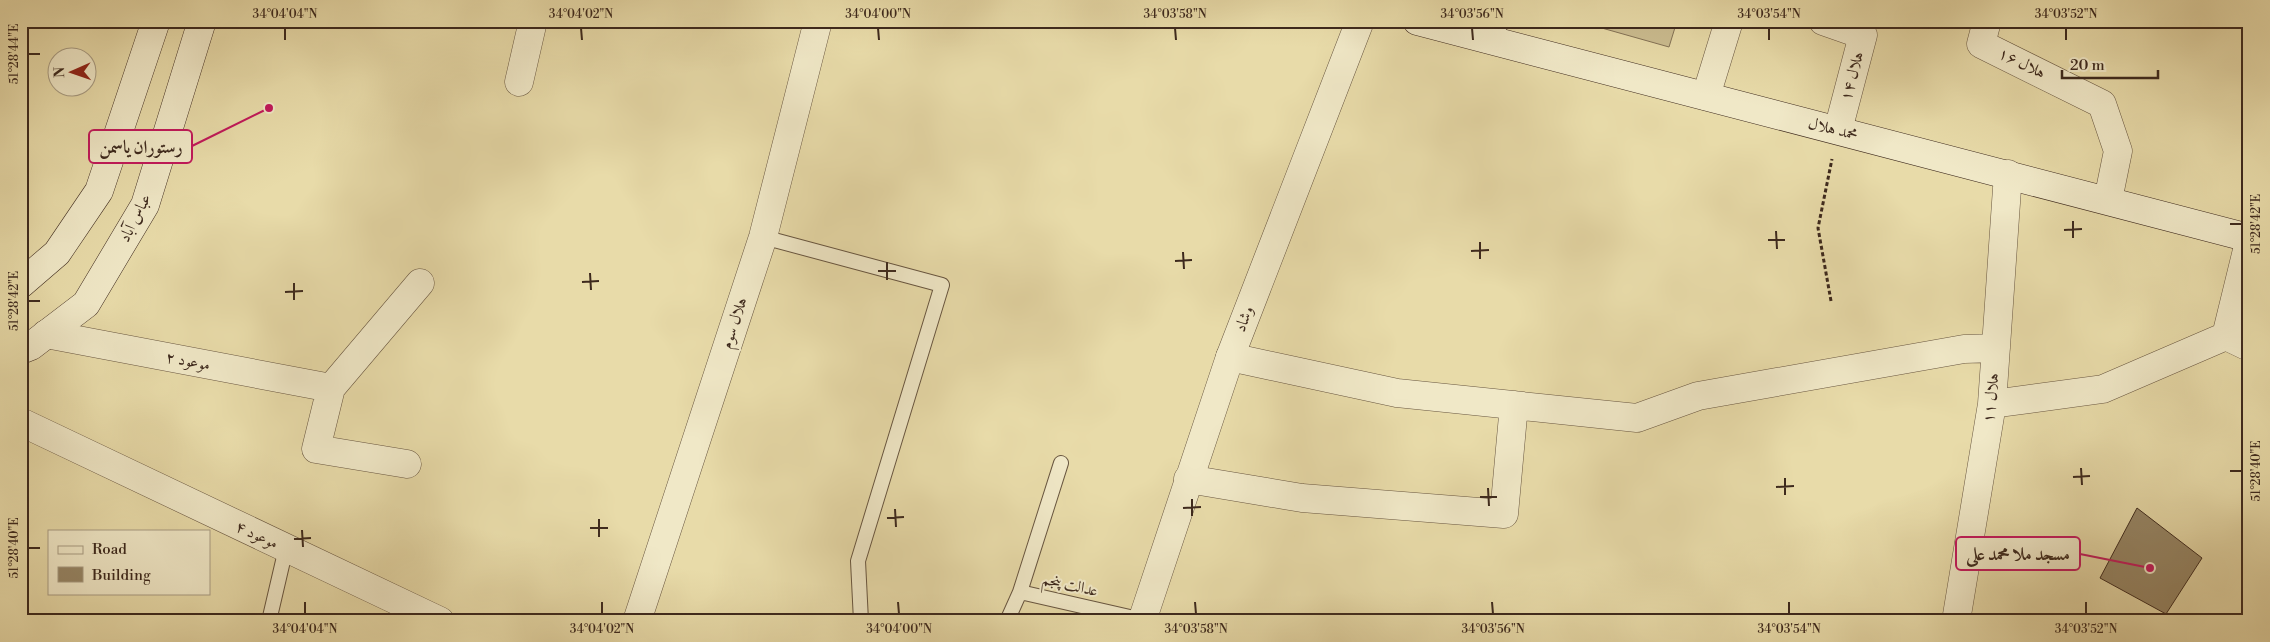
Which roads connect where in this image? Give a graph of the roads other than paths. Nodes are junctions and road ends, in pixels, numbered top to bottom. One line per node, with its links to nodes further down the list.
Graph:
1 (156, 21): 20 (street)
2 (202, 21): 21 (street, عباس آباد)
3 (533, 21): 11 (street)
4 (818, 21): 16 (street, هلال سوم)
5 (1360, 21): 25 (street, وشاد)
6 (1417, 21): 10 (street, محمد هلال)
7 (1729, 21): 12 (street)
8 (1823, 21): 13 (street, هلال ۱۴)
9 (1987, 21): 15 (street, هلال ۱۶)
10 (1491, 30): 12 (street, محمد هلال)
11 (519, 82)
12 (1706, 96): 13 (street, محمد هلال)
13 (1838, 130): 14 (street, محمد هلال)
14 (2008, 174): 15 (street, محمد هلال); 23 (street, هلال ۱۱)
15 (2108, 200): 17 (street, محمد هلال)
16 (763, 237): 38 (street, هلال سوم); 39 (lane)
17 (2249, 238)
18 (2249, 242): 22 (street)
19 (420, 283): 26 (street)
20 (21, 284)
21 (46, 334): 24 (street, عباس آباد); 26 (street, موعود ۲)
22 (2238, 342): 27 (street)
23 (1996, 348): 27 (street, هلال ۱۱); 28 (street)
24 (21, 350)
25 (1230, 357): 28 (street); 32 (street, وشاد)
26 (331, 388): 31 (street)
27 (1992, 404): 41 (street, هلال ۱۱)
28 (1514, 405): 32 (street)
29 (21, 422): 33 (street, موعود ۴)
30 (1061, 463): 34 (lane)
31 (407, 464)
32 (1188, 480): 35 (street, وشاد)
33 (286, 548): 36 (lane); 37 (street, موعود ۴)
34 (1020, 592): 35 (lane, عدالت پنجم); 40 (lane, عدالت پنجم)
35 (1142, 620)
36 (269, 621)
37 (440, 621)
38 (637, 621)
39 (861, 621)
40 (1007, 621)
41 (1956, 621)

